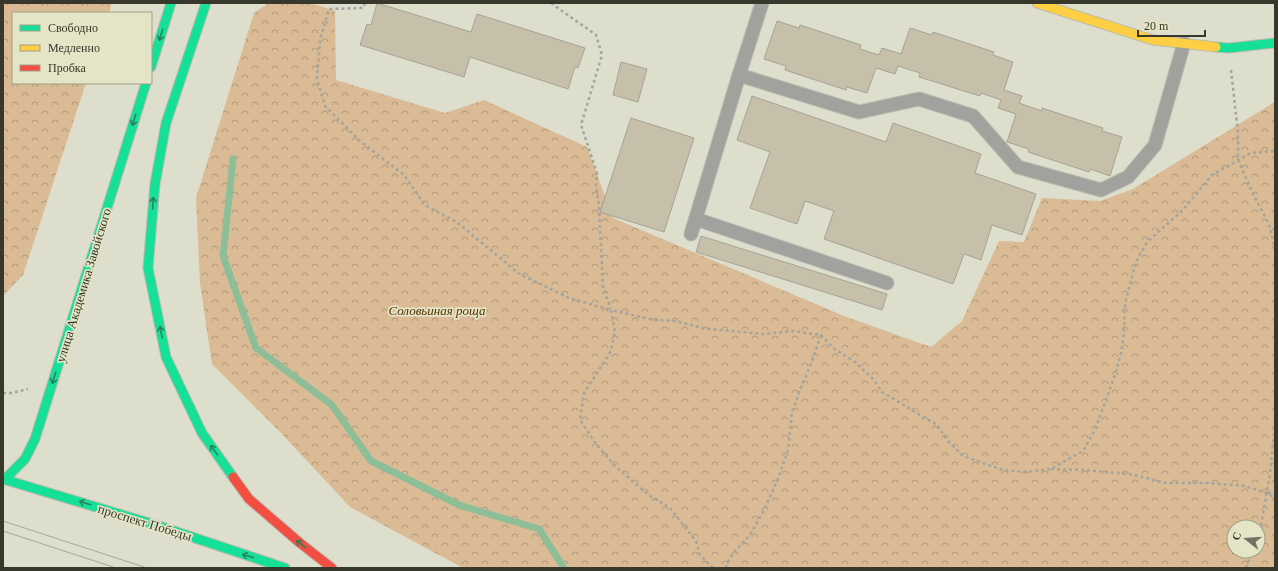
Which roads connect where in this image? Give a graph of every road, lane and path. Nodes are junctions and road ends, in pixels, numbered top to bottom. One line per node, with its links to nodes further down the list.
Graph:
1 (171, 3): 10 (street, one-way to 10)
2 (206, 3): 29 (street, one-way to 2)
3 (365, 3): 19 (path)
4 (551, 3): 19 (path)
5 (762, 3): 11 (lane)
6 (1038, 3): 7 (street)
7 (1184, 43): 9 (street); 11 (lane)
8 (1275, 43): 9 (street)
9 (1229, 48): 14 (path)
10 (152, 63)
11 (739, 75): 15 (lane)
12 (146, 84): 23 (street, улица Академика Завойского, one-way to 23)
13 (1275, 151): 14 (path)
14 (1238, 160): 17 (path); 22 (path)
15 (696, 218): 16 (lane); 18 (lane)
16 (691, 234)
17 (1275, 249)
18 (887, 282)
19 (611, 310): 20 (path); 30 (path)
20 (821, 335): 22 (path); 31 (path)
21 (1275, 423): 25 (path)
22 (1050, 469): 25 (path)
23 (4, 479): 28 (street, проспект Победы, one-way to 23)
24 (1275, 492): 25 (path)
25 (1267, 493): 26 (path); 27 (path)
26 (1275, 498)
27 (1262, 519)
28 (286, 568)
29 (332, 568)
30 (713, 568)
31 (726, 568)

